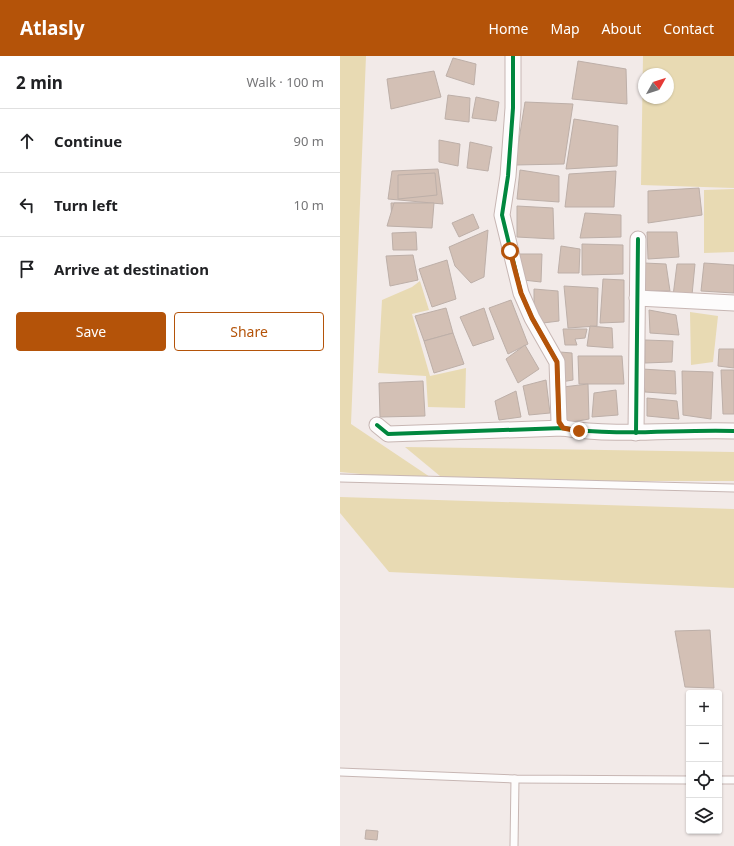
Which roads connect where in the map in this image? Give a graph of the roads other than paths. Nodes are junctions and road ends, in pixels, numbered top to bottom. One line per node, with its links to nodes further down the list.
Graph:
1 (512, 56): 6 (street)
2 (638, 239): 3 (street)
3 (637, 298): 4 (street); 8 (street)
4 (734, 303)
5 (378, 425): 6 (street)
6 (563, 428): 8 (street)
7 (734, 431): 8 (street)
8 (636, 433)
9 (340, 478): 10 (lane)
10 (734, 488)
11 (340, 772): 12 (lane)
12 (515, 779): 13 (lane); 16 (lane)
13 (686, 780)
14 (722, 780): 15 (lane)
15 (734, 780)
16 (514, 846)

